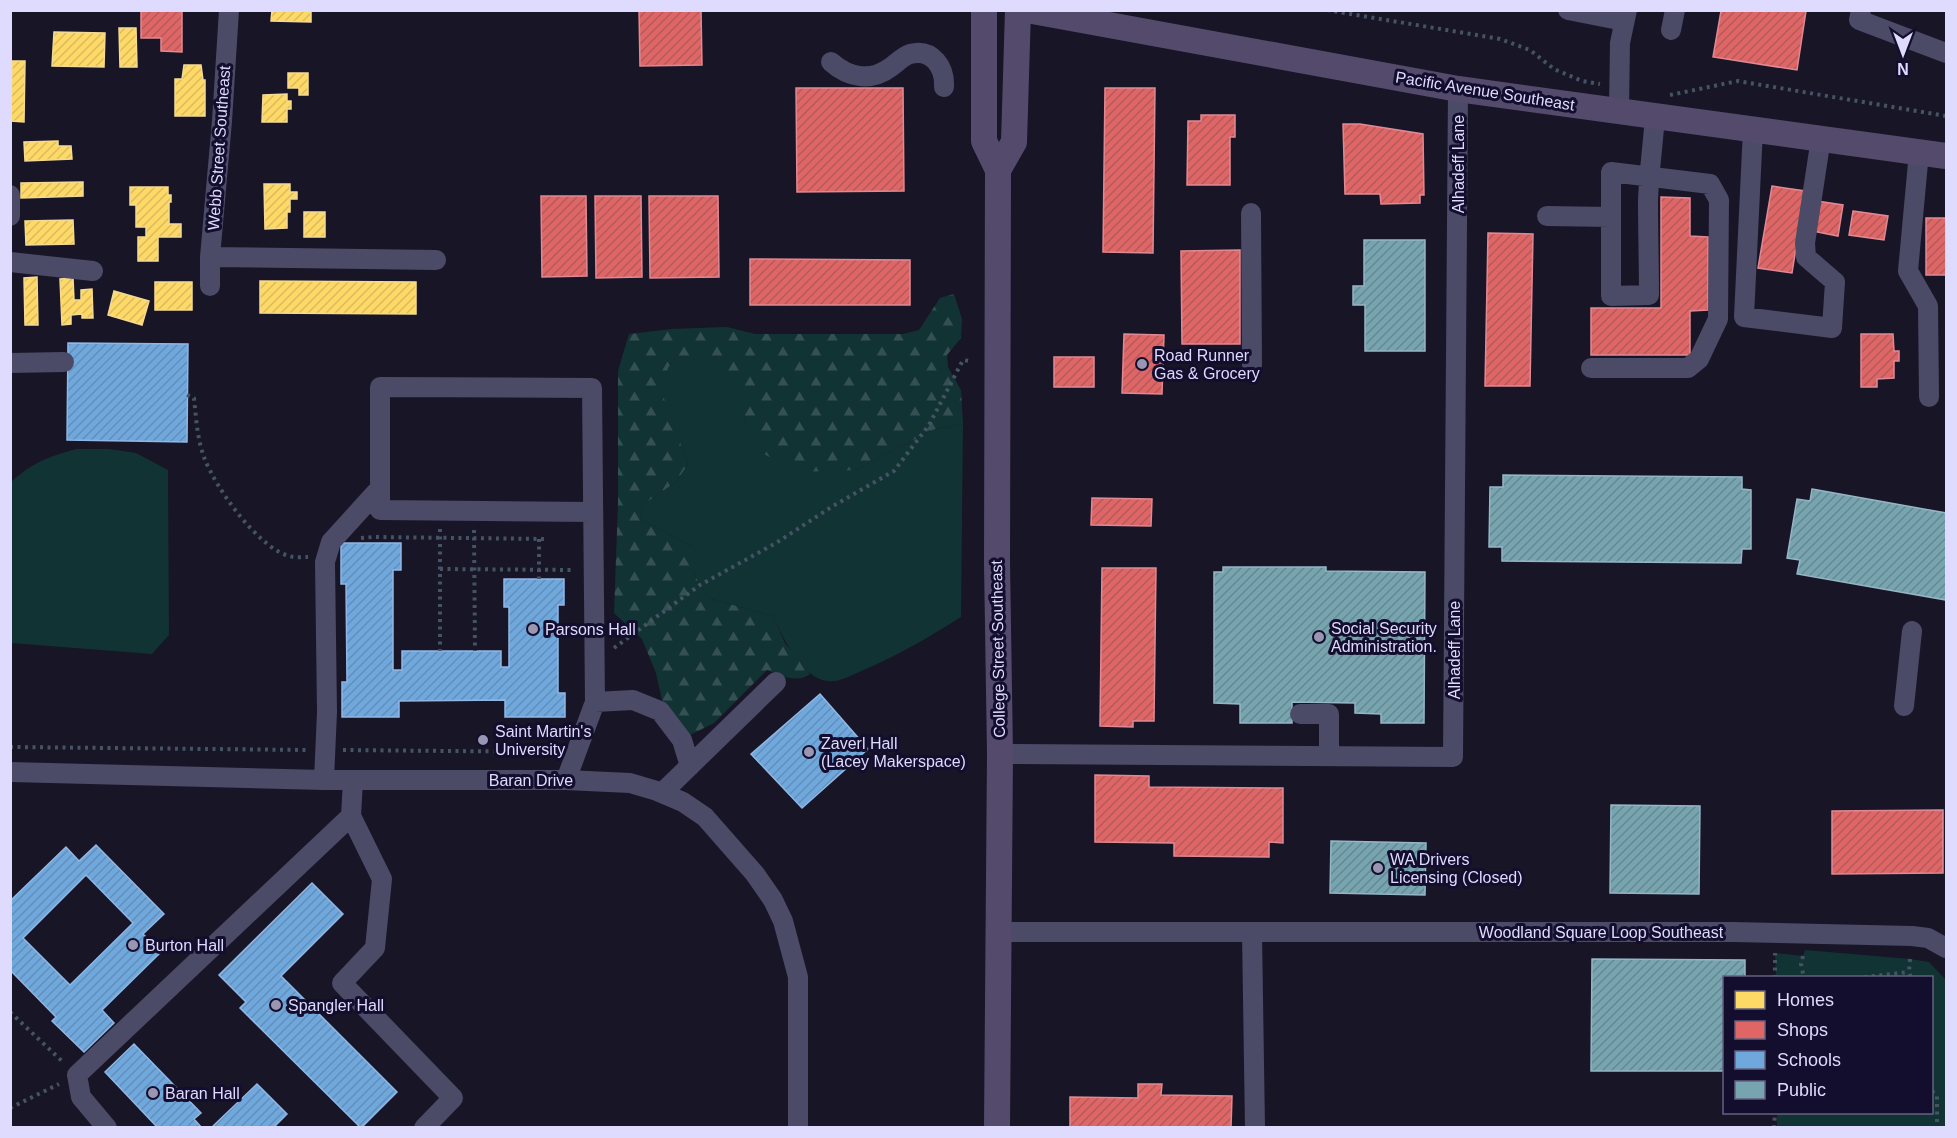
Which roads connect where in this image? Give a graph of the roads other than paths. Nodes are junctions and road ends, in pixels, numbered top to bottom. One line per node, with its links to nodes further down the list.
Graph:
1 (229, 10): 25 (street, Webb Street Southeast)
2 (984, 10): 18 (main road, College Street Southeast)
3 (1018, 10): 18 (main road, College Street Southeast)
4 (1027, 10): 11 (main road, Pacific Avenue Southeast)
5 (1568, 10): 7 (street)
6 (1861, 10): 8 (street)
7 (1626, 16): 12 (street)
8 (1945, 50)
9 (831, 62): 10 (street)
10 (944, 87)
11 (1458, 89): 12 (main road, Pacific Avenue Southeast); 43 (street, Alhadeff Lane)
12 (1619, 111): 13 (main road, Pacific Avenue Southeast)
13 (1655, 116): 14 (main road, Pacific Avenue Southeast); 19 (street)
14 (1753, 129): 15 (main road, Pacific Avenue Southeast); 15 (street)
15 (1821, 138): 16 (main road, Pacific Avenue Southeast)
16 (1919, 152): 17 (main road, Pacific Avenue Southeast); 34 (street)
17 (1947, 156)
18 (998, 170): 42 (main road, College Street Southeast)
19 (1650, 175): 24 (street); 24 (street); 33 (street)
20 (10, 195): 22 (street)
21 (1251, 213): 32 (street)
22 (10, 216)
23 (1547, 216): 24 (street)
24 (1611, 217)
25 (210, 257): 26 (street); 29 (street, Webb Street Southeast)
26 (436, 260)
27 (10, 262): 28 (street)
28 (93, 271)
29 (210, 286)
30 (64, 362): 31 (street)
31 (10, 363)
32 (1252, 365)
33 (1591, 368)
34 (1929, 397)
35 (380, 488): 36 (street); 36 (street); 46 (street)
36 (593, 512): 39 (street)
37 (1912, 630): 40 (street)
38 (776, 682): 44 (street)
39 (595, 702): 44 (street); 48 (street)
40 (1904, 706)
41 (1300, 714): 43 (street)
42 (1000, 754): 43 (street, Alhadeff Lane); 51 (main road, College Street Southeast)
43 (1329, 756)
44 (690, 766): 49 (street)
45 (10, 772): 46 (street, Baran Drive)
46 (324, 780): 47 (street, Baran Drive)
47 (353, 780): 48 (street, Baran Drive); 50 (street)
48 (566, 780): 49 (street, Baran Drive)
49 (662, 793): 56 (street, Baran Drive)
50 (351, 816): 54 (street); 55 (street)
51 (1000, 932): 52 (street, Woodland Square Loop Southeast); 57 (main road, College Street Southeast)
52 (1252, 933): 53 (street, Woodland Square Loop Southeast); 58 (street)
53 (1947, 948)
54 (107, 1128)
55 (424, 1128)
56 (798, 1128)
57 (997, 1128)
58 (1255, 1128)

